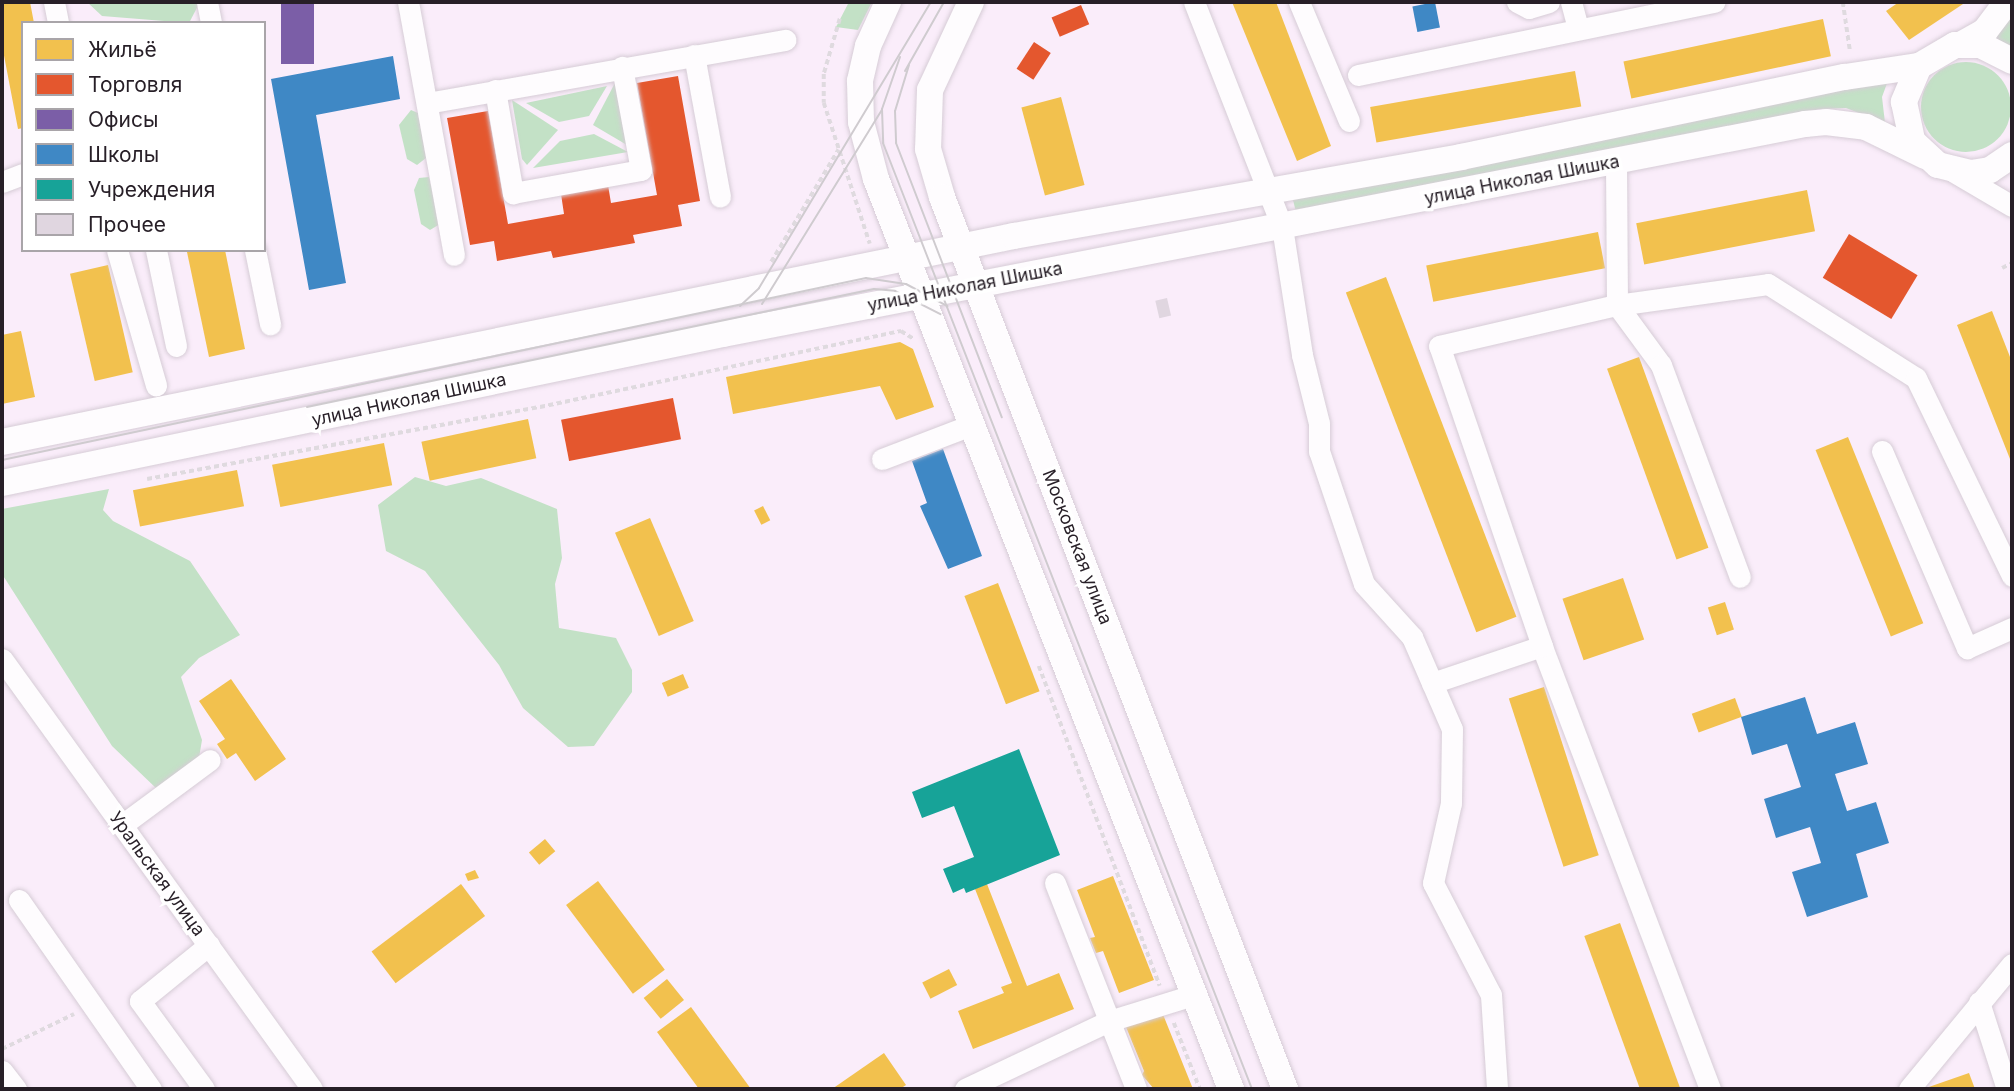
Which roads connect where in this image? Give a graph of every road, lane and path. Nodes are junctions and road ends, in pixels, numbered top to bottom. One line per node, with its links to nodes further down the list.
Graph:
1 (54, 2): 14 (street)
2 (207, 2): 15 (street)
3 (408, 2): 26 (street)
4 (888, 2): 44 (main road)
5 (971, 2): 39 (main road, Московская улица)
6 (1195, 2): 35 (street)
7 (1299, 2): 27 (street)
8 (1517, 2): 9 (street)
9 (1549, 2)
10 (1571, 2): 16 (street)
11 (1715, 2): 16 (street)
12 (1843, 2): 19 (path)
13 (2007, 2): 18 (main road)
14 (58, 21)
15 (211, 21)
16 (1578, 28): 24 (street)
17 (785, 40): 20 (street)
18 (1962, 44): 21 (main road); 22 (main road)
19 (1850, 50)
20 (694, 55): 23 (street); 36 (street)
21 (2012, 61)
22 (1919, 66): 30 (main road); 35 (main road, улица Николая Шишка)
23 (622, 67): 25 (street); 25 (street)
24 (1358, 75)
25 (495, 90): 26 (street)
26 (427, 103): 43 (street)
27 (1349, 121)
28 (838, 150): 46 (path)
29 (2012, 155): 32 (main road)
30 (1925, 156): 31 (main road, улица Николая Шишка); 32 (main road, улица Николая Шишка)
31 (1616, 162): 38 (main road, улица Николая Шишка); 50 (street)
32 (1952, 171): 37 (street)
33 (21, 175): 34 (street)
34 (2, 182)
35 (1271, 191): 38 (street); 39 (main road, улица Николая Шишка)
36 (720, 197)
37 (2012, 206)
38 (1282, 227): 48 (main road, улица Николая Шишка); 67 (street)
39 (961, 247): 44 (main road, улица Николая Шишка); 48 (main road, Московская улица)
40 (118, 252): 54 (street)
41 (156, 252): 52 (street)
42 (255, 252): 51 (street)
43 (454, 255)
44 (906, 257): 49 (main road); 56 (main road, улица Николая Шишка)
45 (2012, 262): 47 (path)
46 (760, 264)
47 (2002, 268)
48 (976, 284): 49 (main road, улица Николая Шишка); 89 (main road, Московская улица)
49 (921, 295): 55 (main road); 60 (main road, улица Николая Шишка)
50 (1617, 305): 61 (street); 62 (street); 64 (street)
51 (270, 324)
52 (176, 346)
53 (919, 350): 59 (path)
54 (156, 385)
55 (971, 425): 58 (street); 74 (main road)
56 (2, 442)
57 (1882, 451): 63 (street)
58 (882, 459)
59 (137, 480)
60 (2, 483)
61 (2012, 576)
62 (1740, 577)
63 (2012, 628)
64 (1542, 646): 67 (street); 91 (street)
65 (2, 659): 69 (street, Уральская улица)
66 (1038, 665): 76 (path)
67 (1432, 682): 90 (street)
68 (210, 760): 69 (street)
69 (122, 825): 72 (street, Уральская улица)
70 (1055, 883): 78 (street)
71 (19, 900): 77 (street)
72 (209, 945): 83 (street); 84 (street, Уральская улица)
73 (2012, 964): 75 (street)
74 (1193, 995): 76 (street); 88 (main road)
75 (1979, 1002): 92 (street); 93 (street)
76 (1167, 1004): 78 (street); 87 (path)
77 (92, 1006): 79 (path); 82 (street)
78 (1108, 1021): 85 (street); 86 (street)
79 (2, 1049)
80 (2, 1071): 81 (street)
81 (16, 1089)
82 (151, 1089)
83 (204, 1089)
84 (312, 1089)
85 (965, 1089)
86 (1136, 1089)
87 (1200, 1089)
88 (1231, 1089)
89 (1285, 1089)
90 (1497, 1089)
91 (1710, 1089)
92 (1909, 1089)
93 (2007, 1089)

